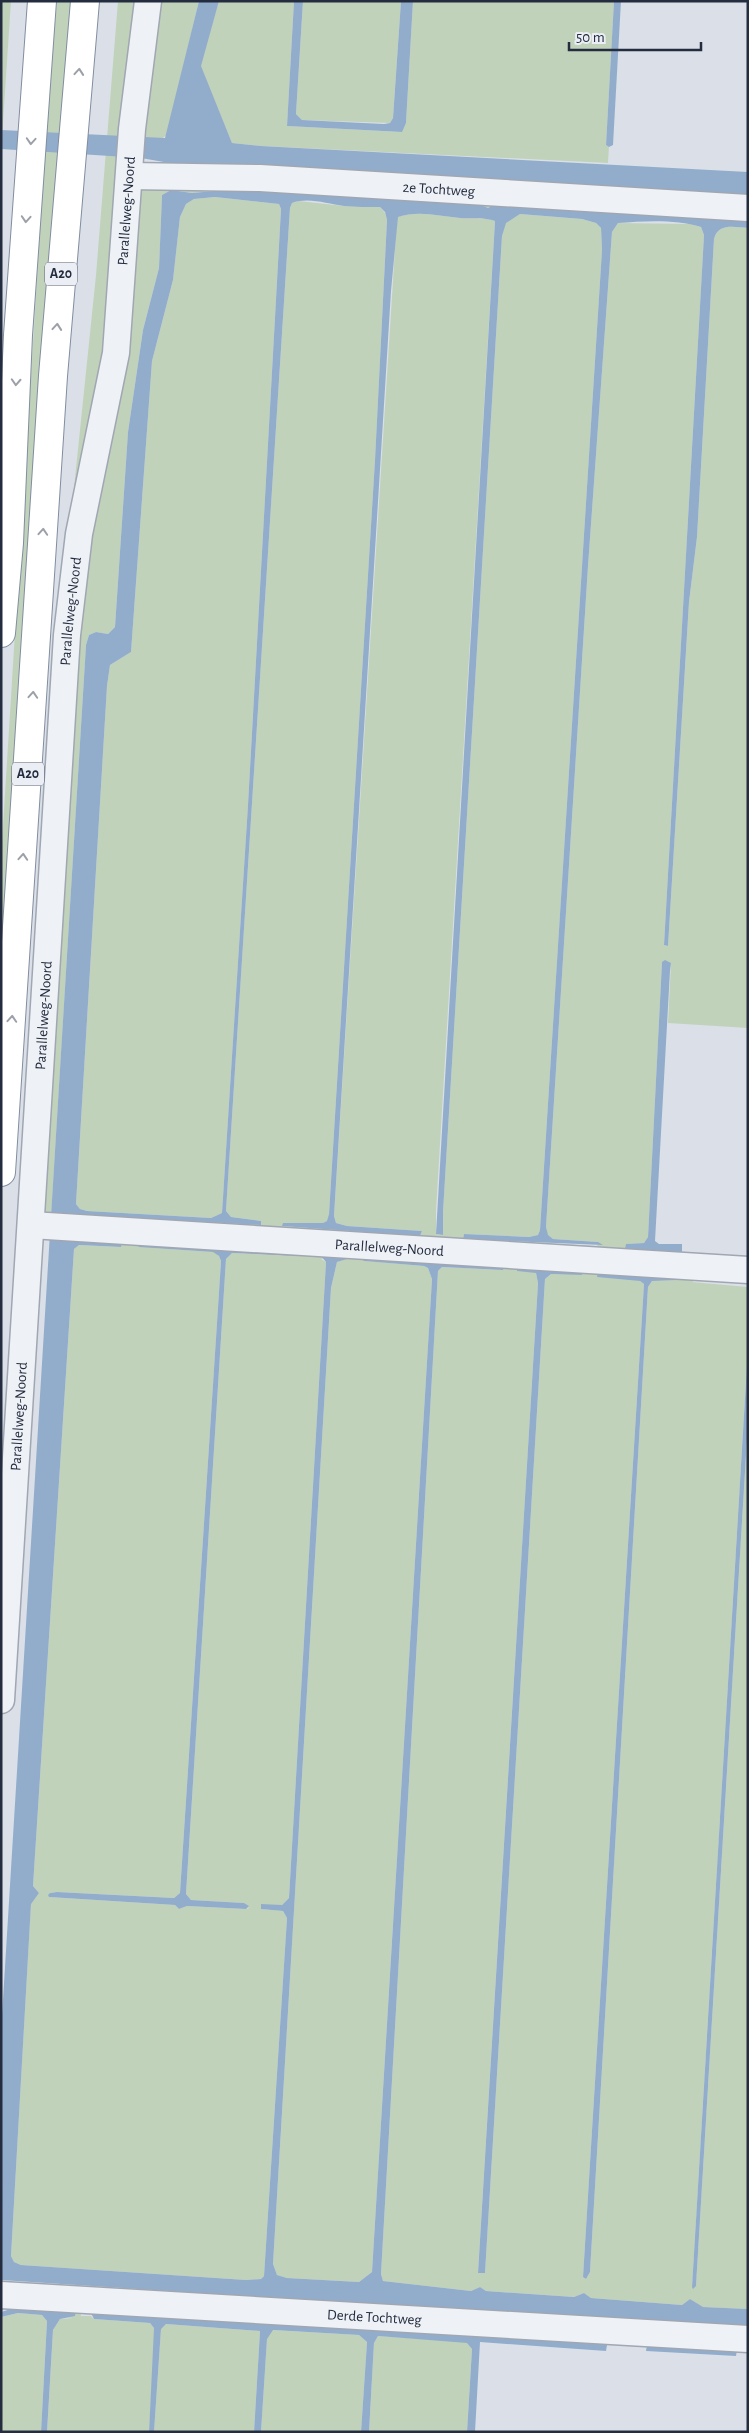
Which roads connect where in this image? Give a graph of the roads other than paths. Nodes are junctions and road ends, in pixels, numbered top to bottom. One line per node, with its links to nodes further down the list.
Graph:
1 (42, 1): 6 (highway, A20, one-way to 6)
2 (85, 1): 7 (highway, A20, one-way to 2)
3 (148, 1): 4 (street, Parallelweg-Noord)
4 (130, 170): 5 (street, 2e Tochtweg); 8 (street, Parallelweg-Noord)
5 (748, 208)
6 (1, 633)
7 (1, 1172)
8 (36, 1225): 9 (street, Parallelweg-Noord); 10 (street, Parallelweg-Noord)
9 (748, 1270)
10 (1, 1700)
11 (1, 2294): 12 (street, Derde Tochtweg)
12 (748, 2339)

